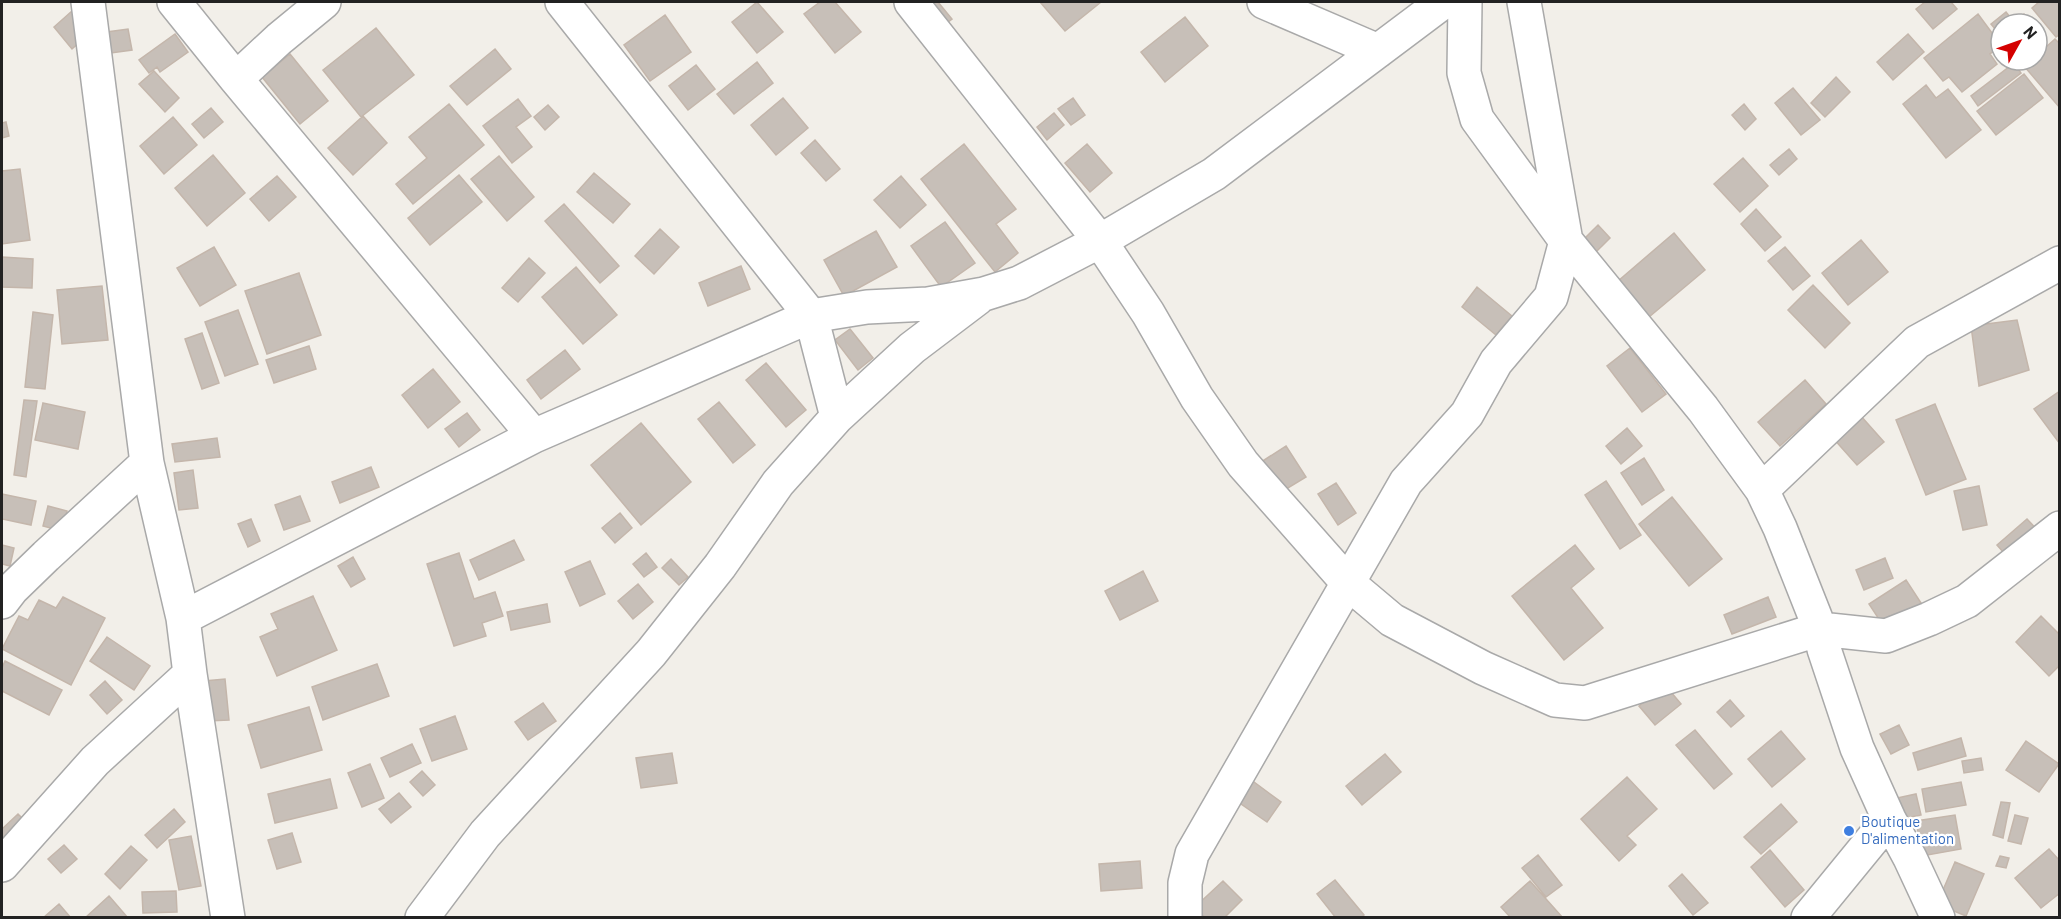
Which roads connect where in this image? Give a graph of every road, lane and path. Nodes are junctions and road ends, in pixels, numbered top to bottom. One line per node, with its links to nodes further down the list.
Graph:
1 (87, 2): 19 (street)
2 (174, 2): 11 (street)
3 (324, 2): 11 (street)
4 (562, 2): 16 (street)
5 (911, 2): 12 (street)
6 (1264, 2): 10 (street)
7 (1443, 2): 10 (street)
8 (1465, 2): 13 (street)
9 (1524, 2): 13 (street)
10 (1378, 51): 12 (street)
11 (236, 80): 18 (street)
12 (1100, 241): 15 (street); 22 (street)
13 (1566, 241): 20 (street); 22 (street)
14 (2060, 263): 20 (street)
15 (984, 294): 16 (street); 17 (street)
16 (811, 316): 17 (street); 18 (street)
17 (837, 417): 30 (street)
18 (534, 436): 24 (street)
19 (147, 463): 23 (street); 24 (street)
20 (1762, 490): 25 (street)
21 (2060, 528): 25 (street)
22 (1348, 583): 25 (street); 31 (street)
23 (2, 602)
24 (183, 618): 26 (street)
25 (1820, 629): 27 (street)
26 (189, 674): 28 (street); 29 (street)
27 (1889, 819): 32 (street); 33 (street)
28 (2, 865)
29 (221, 912)
30 (422, 918)
31 (1185, 918)
32 (1808, 918)
33 (1938, 918)

